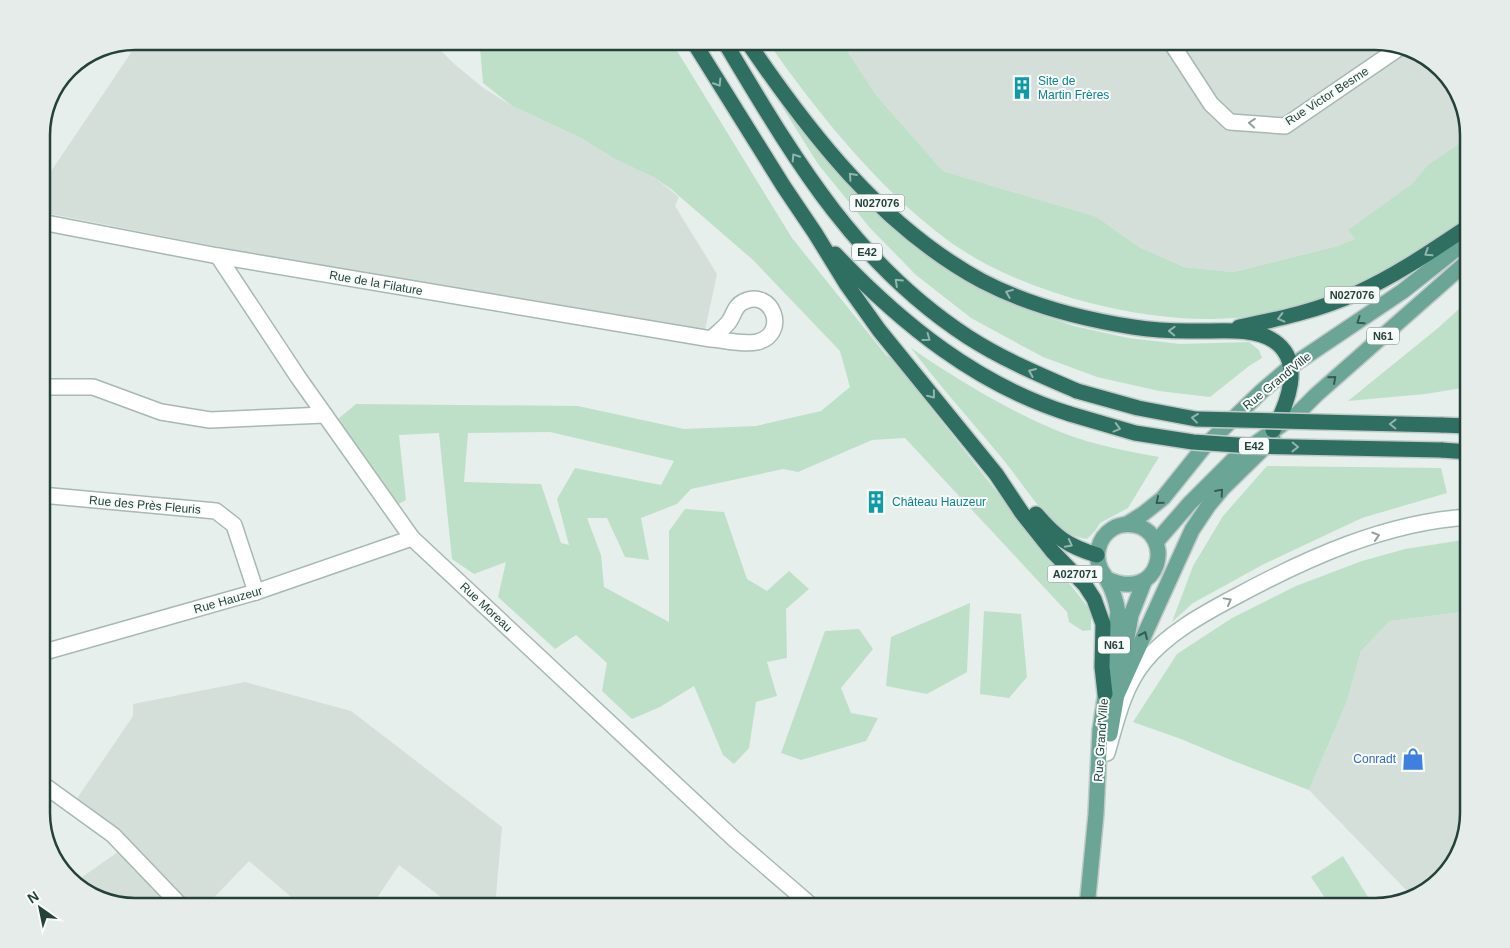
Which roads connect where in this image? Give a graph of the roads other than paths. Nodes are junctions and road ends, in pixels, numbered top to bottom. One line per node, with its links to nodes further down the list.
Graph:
1 (699, 50): 8 (highway, E42, one-way to 8)
2 (730, 50): 18 (highway, E42, one-way to 2, bridge)
3 (754, 50): 12 (highway, N027076, one-way to 3)
4 (1176, 50): 5 (street, Rue Victor Besme, one-way to 4)
5 (1393, 52)
6 (50, 224): 10 (street, Rue de la Filature)
7 (1460, 232): 12 (highway, N027076, one-way to 12)
8 (815, 233): 20 (highway, E42, one-way to 20, bridge); 21 (highway, one-way to 21)
9 (1460, 245): 14 (main road, Rue Grand'Ville / N61, one-way to 14)
10 (218, 256): 13 (street, Rue de la Filature); 17 (street, Rue Moreau)
11 (1460, 268): 16 (main road, N61, one-way to 11)
12 (1221, 331): 14 (highway)
13 (711, 339)
14 (1290, 367): 19 (highway); 24 (main road, Rue Grand'Ville / N61, one-way to 24)
15 (50, 388): 17 (street)
16 (1298, 413): 19 (main road, N61); 32 (main road, one-way to 16)
17 (325, 415): 25 (street, Rue Moreau)
18 (1460, 426)
19 (1273, 430): 26 (main road, N61)
20 (1460, 451)
21 (996, 474): 27 (highway, A027071, one-way to 27); 32 (highway, A027071)
22 (50, 496): 30 (street, Rue des Près Fleuris)
23 (1460, 518): 33 (street, one-way to 23)
24 (1127, 524): 26 (main road); 27 (main road, Rue Grand'Ville / N61)
25 (412, 538): 30 (street, Rue Hauzeur); 37 (street, Rue Moreau)
26 (1156, 542): 29 (main road, Rue Grand'Ville / N61)
27 (1097, 555): 28 (main road, Rue Grand'Ville / N61)
28 (1107, 579): 29 (main road); 32 (main road, Rue Grand'Ville / N61)
29 (1144, 582): 32 (main road, Rue Grand'Ville / N61)
30 (256, 592): 31 (street, Rue Hauzeur)
31 (50, 650)
32 (1111, 695): 33 (main road, Rue Grand'Ville / N61); 35 (main road, Rue Grand'Ville / N61)
33 (1107, 753): 35 (main road, Rue Grand'Ville / N61)
34 (50, 790): 36 (street)
35 (1096, 814): 38 (main road, Rue Grand'Ville / N61)
36 (173, 898)
37 (802, 898)
38 (1088, 898)

